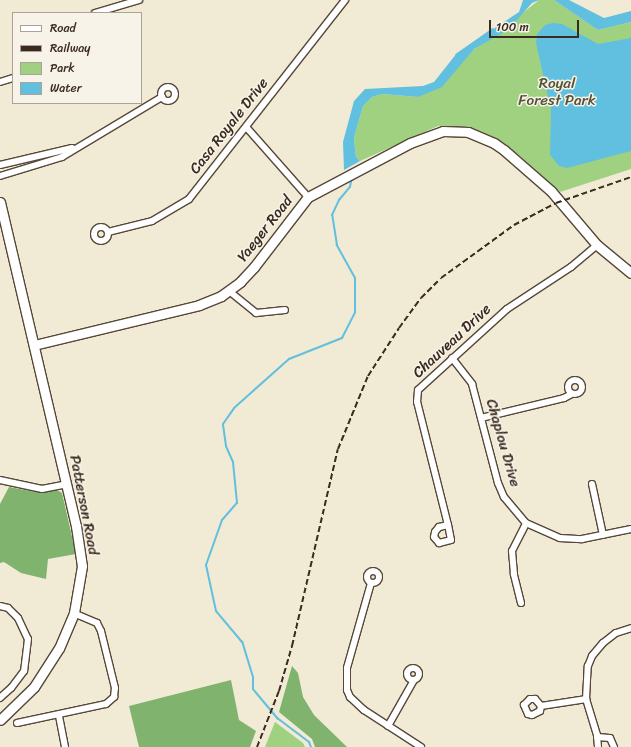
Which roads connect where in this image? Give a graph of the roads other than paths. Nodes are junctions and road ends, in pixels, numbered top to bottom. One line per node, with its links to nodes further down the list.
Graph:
1 (139, 0): 3 (street)
2 (345, 0): 7 (street, Casa Royale Drive)
3 (97, 12)
4 (12, 78): 5 (street)
5 (0, 82)
6 (162, 97): 8 (street)
7 (246, 128): 11 (street); 13 (street, Casa Royale Drive)
8 (77, 147): 9 (street); 10 (street)
9 (0, 165)
10 (0, 176)
11 (308, 197): 14 (street, Yaeger Road); 16 (street, Yaeger Road)
12 (0, 202): 18 (street)
13 (108, 232)
14 (597, 246): 15 (street, Yaeger Road); 19 (street, Chauveau Drive)
15 (631, 273)
16 (229, 291): 17 (street); 18 (street, Yaeger Road)
17 (285, 310)
18 (34, 345): 23 (street, Patterson Road)
19 (452, 358): 21 (street, Chaplou Drive); 26 (street, Chauveau Drive)
20 (572, 394): 21 (street)
21 (481, 418): 25 (street, Chaplou Drive)
22 (0, 480): 23 (street)
23 (67, 484): 32 (street, Patterson Road)
24 (592, 484): 28 (street)
25 (526, 523): 28 (street, Chaplou Drive); 30 (street)
26 (448, 525)
27 (631, 529): 28 (street, Chaplou Drive)
28 (603, 535)
29 (371, 583): 41 (street)
30 (521, 603)
31 (0, 606): 35 (street)
32 (74, 614): 38 (street); 39 (street, Patterson Road)
33 (631, 628): 36 (street)
34 (414, 680): 41 (street)
35 (0, 698)
36 (586, 699): 37 (street); 42 (street)
37 (541, 706)
38 (59, 716): 40 (street); 43 (street)
39 (0, 720)
40 (17, 723)
41 (388, 726): 44 (street)
42 (597, 737): 45 (street); 46 (street)
43 (65, 747)
44 (421, 747)
45 (598, 747)
46 (614, 747)

